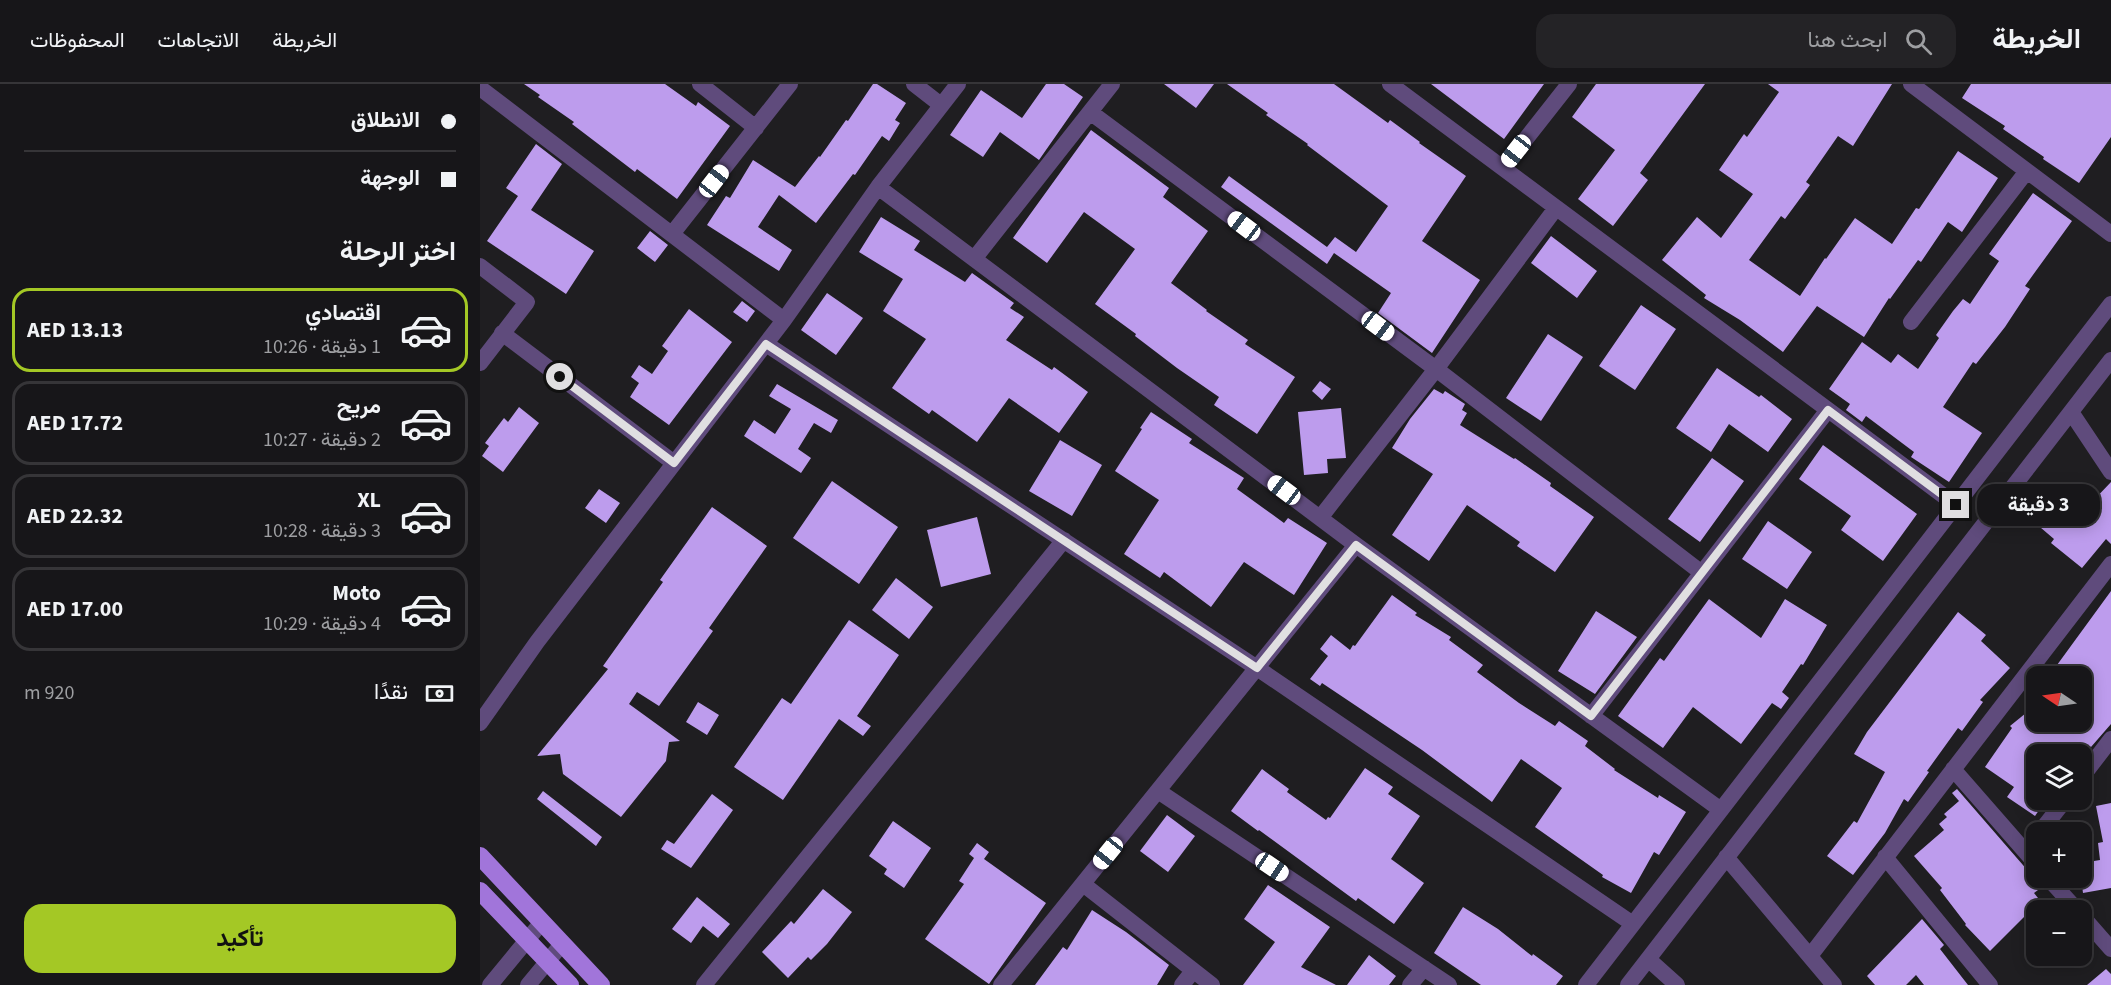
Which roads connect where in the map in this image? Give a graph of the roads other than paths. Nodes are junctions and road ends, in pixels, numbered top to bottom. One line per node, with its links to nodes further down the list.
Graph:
1 (700, 84): 12 (street)
2 (790, 84): 12 (street)
3 (914, 84): 10 (street)
4 (958, 84): 10 (street)
5 (1112, 84): 11 (street)
6 (1390, 84): 13 (street)
7 (1569, 84): 13 (street)
8 (1911, 84): 14 (street)
9 (480, 88): 17 (street)
10 (941, 105): 15 (street)
11 (1090, 112): 19 (street); 28 (street)
12 (756, 128): 17 (street)
13 (1503, 168): 16 (street)
14 (2027, 171): 18 (street); 23 (street)
15 (878, 187): 19 (street); 22 (street)
16 (1556, 208): 28 (street); 29 (street)
17 (672, 234): 22 (street)
18 (2111, 234)
19 (974, 259): 34 (street)
20 (480, 266): 24 (street)
21 (2111, 304): 33 (street)
22 (784, 320): 25 (street)
23 (1911, 322)
24 (502, 333): 27 (street); 31 (street)
25 (766, 344): 31 (street); 35 (street)
26 (2111, 360): 30 (street)
27 (480, 363)
28 (1436, 369): 34 (street); 38 (street)
29 (1828, 410): 33 (street); 38 (street)
30 (2071, 412): 32 (street); 51 (street)
31 (674, 463): 41 (street)
32 (2111, 472)
33 (1956, 505): 46 (street)
34 (1320, 518): 36 (street)
35 (1064, 540): 39 (street); 72 (street)
36 (1356, 545): 39 (street); 40 (street)
37 (2111, 564): 44 (street)
38 (1701, 573): 40 (street)
39 (1257, 668): 45 (street); 58 (street)
40 (1591, 716): 46 (street)
41 (480, 723)
42 (2111, 739): 43 (street)
43 (2092, 764)
44 (1953, 769): 49 (street); 52 (street)
45 (1158, 790): 53 (street); 66 (street)
46 (1721, 810): 58 (street)
47 (2057, 810): 48 (street)
48 (2048, 822)
49 (2025, 851)
50 (480, 856): 57 (main road)
51 (1726, 857): 63 (street); 64 (street)
52 (1885, 858): 63 (street); 82 (street)
53 (1083, 884): 67 (street); 73 (street)
54 (2057, 888): 56 (street)
55 (480, 891): 60 (main road)
56 (2068, 900)
57 (542, 922): 60 (street); 61 (main road)
58 (1633, 924): 78 (street)
59 (2092, 927): 62 (street)
60 (528, 940): 65 (main road); 68 (street)
61 (562, 944): 65 (street); 71 (main road)
62 (2111, 949)
63 (1810, 956): 81 (street)
64 (1648, 959): 79 (street); 80 (street)
65 (548, 962): 69 (street); 70 (main road)
66 (1424, 968): 76 (street); 77 (street)
67 (1193, 971): 74 (street); 75 (street)
68 (490, 985)
69 (528, 985)
70 (570, 985)
71 (601, 985)
72 (704, 985)
73 (1001, 985)
74 (1182, 985)
75 (1212, 985)
76 (1410, 985)
77 (1449, 985)
78 (1586, 985)
79 (1628, 985)
80 (1677, 985)
81 (1834, 985)
82 (1990, 985)

